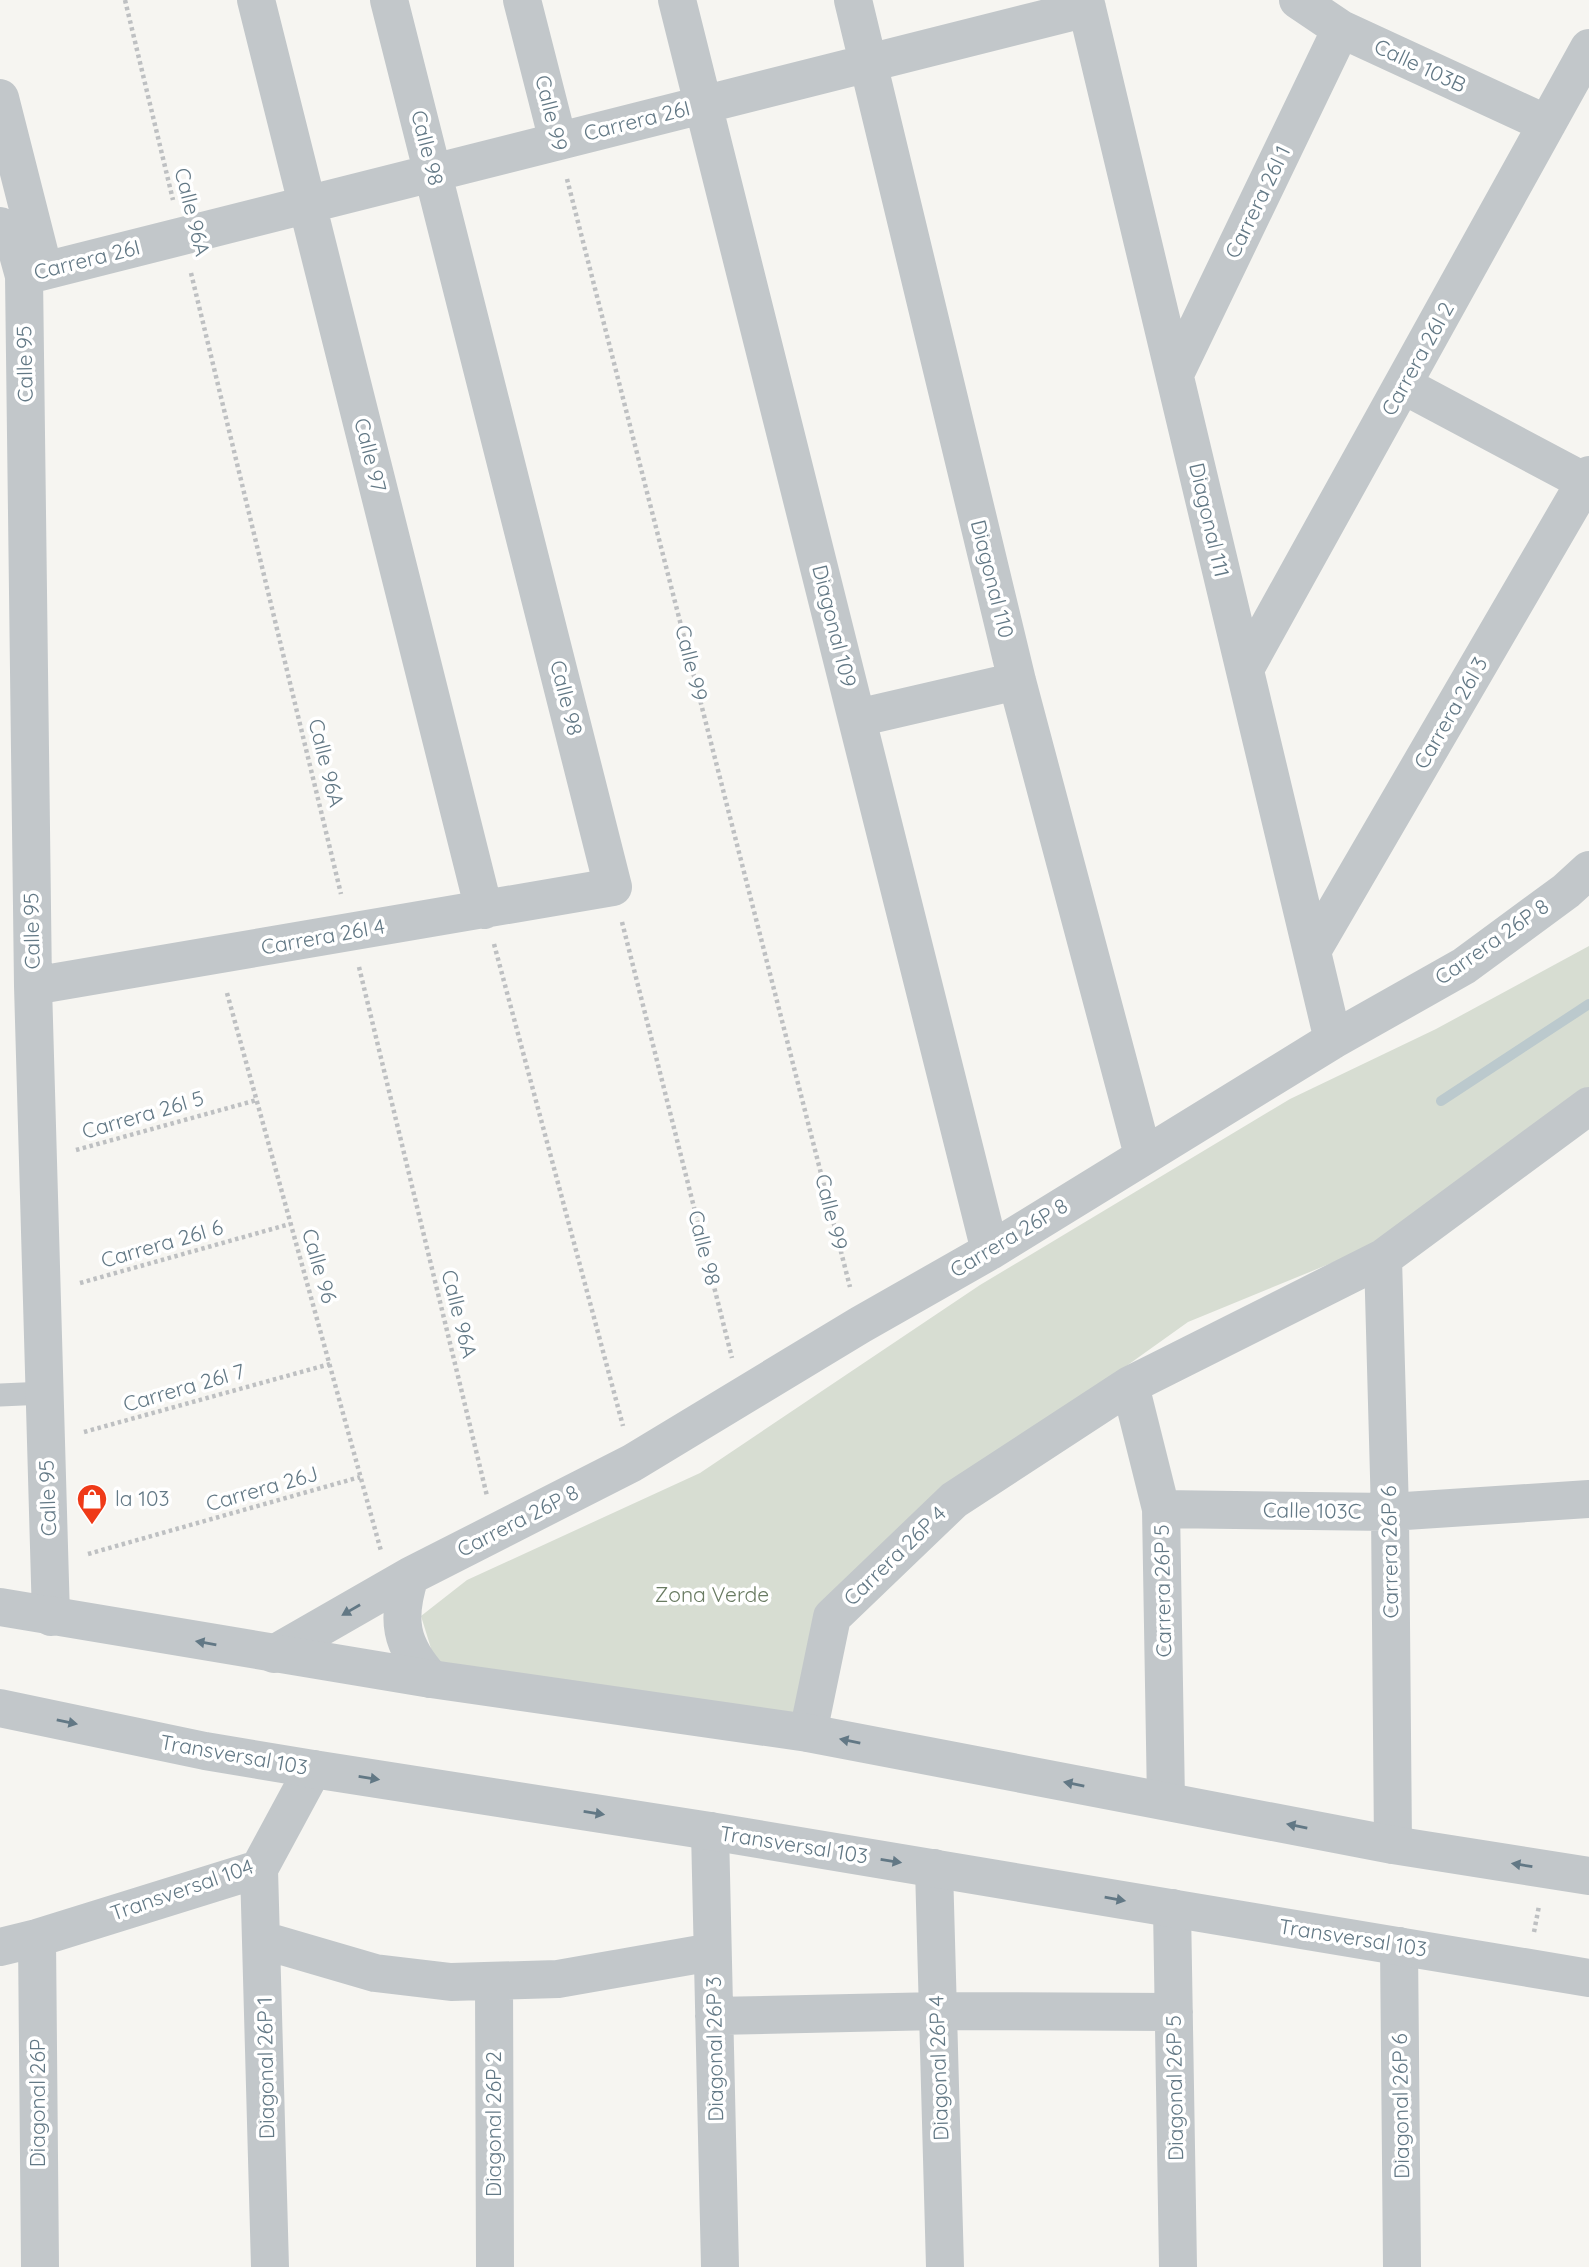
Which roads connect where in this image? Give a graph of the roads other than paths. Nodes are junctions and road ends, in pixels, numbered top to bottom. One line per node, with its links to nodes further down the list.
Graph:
1 (256, 0): 16 (street, Calle 97)
2 (390, 0): 15 (street, Calle 98)
3 (522, 0): 14 (street, Calle 99)
4 (677, 0): 12 (street, Diagonal 109)
5 (853, 0): 10 (street, Diagonal 110)
6 (1298, 0): 8 (street, Calle 103B)
7 (1086, 4): 10 (street, Carrera 26I); 18 (street, Diagonal 111)
8 (1341, 29): 13 (street, Calle 103B); 18 (street, Carrera 26I 1)
9 (1589, 48): 13 (street, Carrera 26I 2)
10 (869, 63): 12 (street, Carrera 26I); 22 (street, Diagonal 110)
11 (0, 98): 17 (street, Calle 95)
12 (703, 105): 14 (street, Carrera 26I); 23 (street, Diagonal 109)
13 (1547, 124): 19 (street, Carrera 26I 2)
14 (558, 141): 15 (street, Carrera 26I)
15 (433, 173): 16 (street, Carrera 26I); 25 (street, Calle 98)
16 (307, 204): 17 (street, Carrera 26I); 26 (street, Calle 97)
17 (17, 256): 28 (street, Calle 95)
18 (1175, 374): 21 (street, Diagonal 111)
19 (1403, 385): 20 (street); 21 (street, Carrera 26I 2)
20 (1588, 480): 27 (street, Carrera 26I 3)
21 (1245, 669): 27 (street, Diagonal 111)
22 (1017, 681): 23 (street); 31 (street, Diagonal 110)
23 (857, 718): 32 (street, Diagonal 109)
24 (1589, 870): 29 (street, Carrera 26P 8)
25 (613, 887): 26 (street, Carrera 26I 4)
26 (484, 909): 28 (street, Carrera 26I 4)
27 (1312, 951): 29 (street, Diagonal 111)
28 (33, 986): 35 (street, Calle 95)
29 (1334, 1040): 31 (street, Carrera 26P 8)
30 (1589, 1106): 33 (street, Carrera 26P 4)
31 (1143, 1155): 32 (street, Carrera 26P 8)
32 (990, 1251): 40 (street, Carrera 26P 8)
33 (1382, 1258): 34 (street, Carrera 26P 4); 39 (street, Carrera 26P 6)
34 (1130, 1385): 38 (street, Carrera 26P 5); 46 (street, Carrera 26P 4)
35 (45, 1393): 36 (lane); 42 (street, Calle 95)
36 (0, 1395)
37 (1589, 1499): 39 (street, Calle 103C)
38 (1161, 1509): 39 (street, Calle 103C); 48 (street, Carrera 26P 5)
39 (1390, 1512): 50 (street, Carrera 26P 6)
40 (401, 1581): 43 (street, Carrera 26P 8, one-way to 43); 44 (street)
41 (0, 1607): 42 (street)
42 (51, 1617): 43 (street, one-way to 42)
43 (274, 1654): 44 (street)
44 (431, 1679): 46 (street)
45 (0, 1708): 47 (street, Transversal 103, one-way to 47)
46 (808, 1733): 48 (street, one-way to 46)
47 (313, 1769): 49 (street, Transversal 103, one-way to 49); 52 (street, Transversal 104)
48 (1166, 1801): 50 (street, one-way to 48)
49 (710, 1831): 51 (street, Transversal 103, one-way to 51); 59 (street, Diagonal 26P 3)
50 (1393, 1845): 53 (street, one-way to 50)
51 (934, 1868): 54 (street, Transversal 103, one-way to 54); 62 (street, Diagonal 26P 4)
52 (259, 1869): 55 (street, Transversal 104); 56 (street, Diagonal 26P 1)
53 (1589, 1876)
54 (1172, 1908): 57 (street, Transversal 103); 63 (street, Diagonal 26P 5)
55 (37, 1938): 58 (street, Transversal 104); 65 (street, Diagonal 26P)
56 (262, 1940): 61 (street); 66 (street, Diagonal 26P 1)
57 (1399, 1946): 60 (street, Transversal 103); 71 (street, Diagonal 26P 6)
58 (0, 1947)
59 (712, 1952): 61 (street); 64 (street, Diagonal 26P 3)
60 (1589, 1978)
61 (494, 1981): 67 (street, Diagonal 26P 2)
62 (938, 2011): 63 (street); 64 (street); 69 (street, Diagonal 26P 4)
63 (1174, 2012): 70 (street, Diagonal 26P 5)
64 (714, 2016): 68 (street, Diagonal 26P 3)
65 (40, 2267)
66 (270, 2267)
67 (495, 2267)
68 (720, 2267)
69 (945, 2267)
70 (1178, 2267)
71 (1402, 2267)

